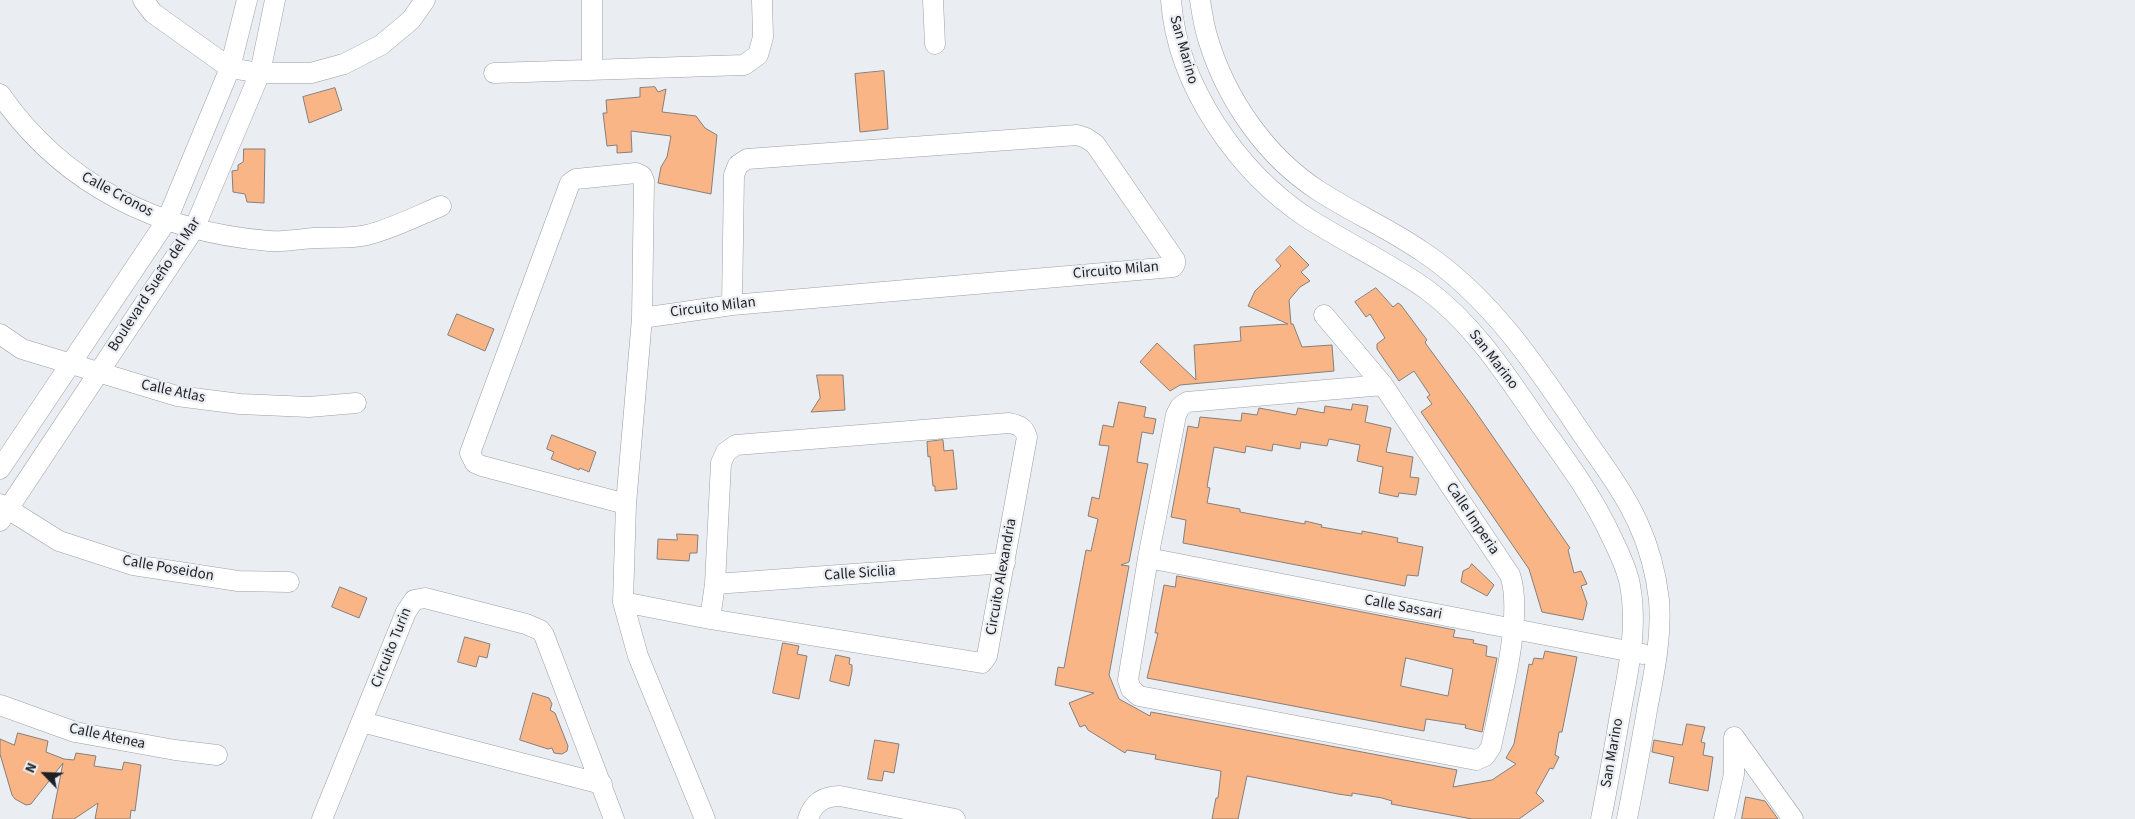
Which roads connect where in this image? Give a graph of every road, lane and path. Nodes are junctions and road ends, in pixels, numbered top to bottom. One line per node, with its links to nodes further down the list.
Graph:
1 (143, 0): 11 (street)
2 (247, 0): 11 (street, Boulevard Sueño del Mar)
3 (275, 0): 13 (street, Boulevard Sueño del Mar)
4 (425, 0): 13 (street)
5 (592, 0): 12 (street)
6 (762, 0): 12 (street)
7 (933, 0): 10 (street)
8 (1170, 0): 30 (street, San Marino)
9 (1200, 0): 28 (street, San Marino)
10 (935, 44)
11 (230, 68): 13 (street); 17 (street, Boulevard Sueño del Mar)
12 (592, 70): 14 (street)
13 (260, 73): 18 (street, Boulevard Sueño del Mar)
14 (494, 73)
15 (0, 94): 17 (street, Calle Cronos)
16 (441, 206): 18 (street, Calle Cronos)
17 (166, 220): 18 (street, Calle Cronos); 23 (street, Boulevard Sueño del Mar)
18 (194, 229): 24 (street, Boulevard Sueño del Mar)
19 (732, 305): 19 (street, Circuito Milan); 21 (street, Circuito Milan)
20 (1324, 315): 25 (street, Calle Imperia)
21 (642, 318): 29 (street); 29 (street)
22 (0, 334): 23 (street, Calle Atlas)
23 (69, 364): 24 (street, Calle Atlas); 27 (street, Boulevard Sueño del Mar)
24 (97, 373): 26 (street, Calle Atlas); 31 (street, Boulevard Sueño del Mar)
25 (1383, 385): 32 (street); 38 (street, Calle Imperia)
26 (356, 403)
27 (0, 469)
28 (1622, 493): 30 (street); 40 (street, San Marino)
29 (626, 504): 36 (street)
30 (1597, 506): 39 (street, San Marino)
31 (3, 512): 34 (street, Calle Poseidon)
32 (1148, 558): 38 (street, Calle Sassari); 38 (street, Calle Imperia)
33 (1005, 563): 35 (street, Calle Sicilia); 35 (street, Circuito Alexandria); 37 (street, Circuito Alexandria)
34 (289, 582)
35 (715, 584): 37 (street)
36 (623, 602): 37 (street, Circuito Alexandria); 47 (street)
37 (710, 619)
38 (1514, 630): 39 (street, Calle Sassari)
39 (1632, 652): 40 (street, Calle Sassari); 50 (street, San Marino)
40 (1658, 656): 51 (street, San Marino)
41 (0, 705): 43 (street, Calle Atenea)
42 (362, 722): 44 (street); 44 (street, Circuito Turin); 45 (street, Circuito Turin)
43 (217, 754)
44 (602, 784): 46 (street)
45 (322, 819)
46 (614, 819)
47 (705, 819)
48 (808, 819): 49 (street)
49 (955, 819)
50 (1601, 819)
51 (1627, 819)
52 (1724, 819): 53 (street)
53 (1793, 819)

